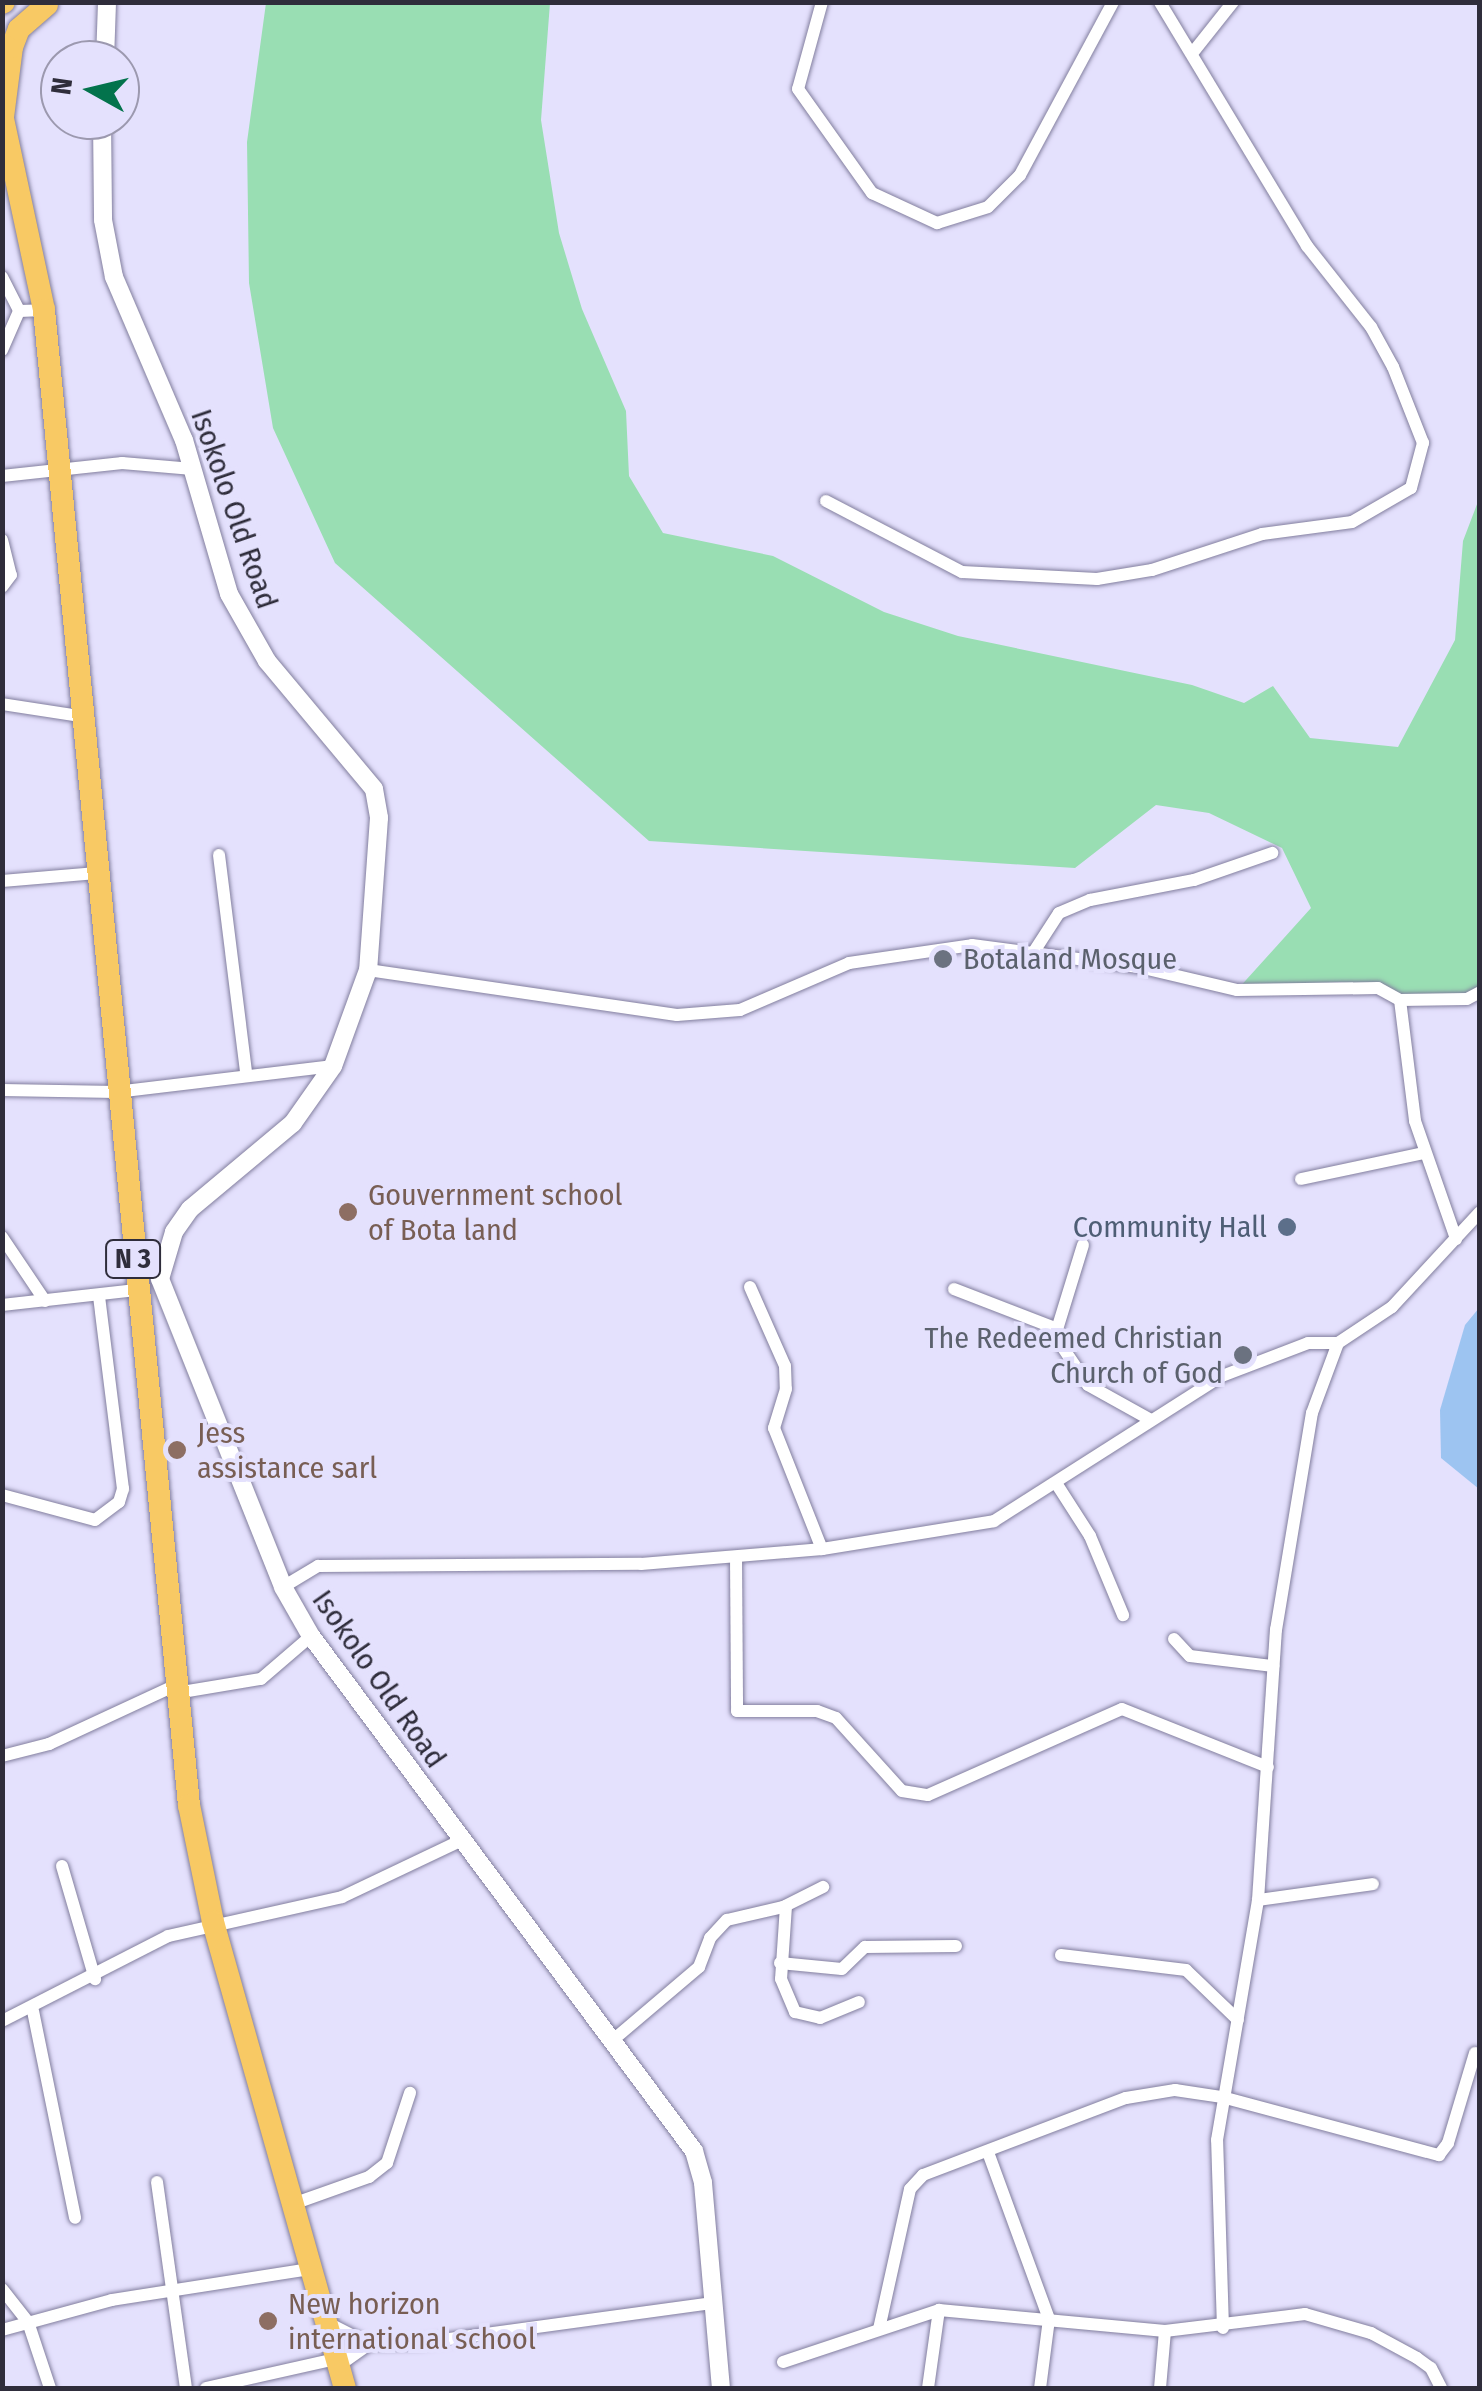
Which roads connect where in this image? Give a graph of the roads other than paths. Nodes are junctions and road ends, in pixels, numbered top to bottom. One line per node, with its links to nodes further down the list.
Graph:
1 (107, 2): 8 (street)
2 (822, 2): 3 (street)
3 (1112, 2)
4 (1160, 2): 9 (street)
5 (1233, 2): 9 (street)
6 (51, 4): 7 (highway); 10 (highway)
7 (2, 24)
8 (106, 40)
9 (1194, 51): 19 (street)
10 (3, 116): 13 (highway, N 3)
11 (102, 140): 17 (street, Isokolo Old Road)
12 (2, 277): 14 (street)
13 (44, 310): 14 (street); 16 (highway, N 3)
14 (20, 311): 15 (street)
15 (2, 350)
16 (58, 467): 17 (street); 18 (street); 23 (highway, N 3)
17 (193, 469): 29 (street, Isokolo Old Road)
18 (2, 476)
19 (826, 501)
20 (2, 540): 21 (street)
21 (2, 587)
22 (2, 704): 23 (street)
23 (86, 717): 26 (highway, N 3)
24 (1272, 852): 28 (street)
25 (220, 856): 33 (street)
26 (97, 873): 27 (street); 35 (highway, N 3)
27 (2, 880)
28 (1034, 950): 29 (street); 31 (street)
29 (368, 970): 32 (street, Isokolo Old Road)
30 (1480, 992): 31 (street)
31 (1400, 1000): 36 (street)
32 (333, 1066): 33 (street); 42 (street, Isokolo Old Road)
33 (246, 1072): 35 (street)
34 (2, 1090): 35 (street)
35 (116, 1092): 43 (highway, N 3)
36 (1422, 1153): 37 (street); 40 (street)
37 (1301, 1179)
38 (1480, 1212): 40 (street)
39 (2, 1237): 47 (street)
40 (1456, 1239): 50 (street)
41 (1084, 1245): 49 (street)
42 (160, 1279): 43 (street); 56 (street, Isokolo Old Road)
43 (135, 1283): 46 (street); 61 (highway, N 3)
44 (750, 1287): 54 (street)
45 (954, 1290): 49 (street)
46 (99, 1295): 47 (street); 53 (street)
47 (45, 1300): 48 (street)
48 (2, 1305)
49 (1054, 1328): 51 (street)
50 (1338, 1343): 51 (street); 60 (street)
51 (1151, 1420): 52 (street)
52 (1056, 1483): 54 (street); 57 (street)
53 (2, 1495)
54 (822, 1549): 55 (street)
55 (736, 1556): 56 (street); 63 (street)
56 (283, 1587): 58 (street, Isokolo Old Road)
57 (1124, 1615)
58 (311, 1636): 61 (street); 64 (street, Isokolo Old Road)
59 (1174, 1639): 60 (street)
60 (1273, 1666): 63 (street)
61 (174, 1690): 62 (street); 70 (highway, N 3)
62 (2, 1756)
63 (1268, 1767): 68 (street)
64 (460, 1841): 70 (street); 79 (street, Isokolo Old Road)
65 (62, 1866): 74 (street)
66 (1373, 1884): 68 (street)
67 (823, 1888): 69 (street)
68 (1258, 1900): 77 (street)
69 (786, 1906): 73 (street); 79 (street)
70 (213, 1922): 74 (street); 85 (highway, N 3)
71 (956, 1946): 73 (street)
72 (1061, 1955): 77 (street)
73 (780, 1963): 75 (street)
74 (94, 1979): 76 (street)
75 (859, 2002)
76 (33, 2011): 78 (street); 86 (street)
77 (1238, 2020): 82 (street)
78 (2, 2021)
79 (613, 2040): 90 (street, Isokolo Old Road)
80 (1475, 2053): 82 (street)
81 (410, 2093): 85 (street)
82 (1222, 2097): 83 (street); 95 (street)
83 (989, 2155): 92 (street); 96 (street)
84 (157, 2182): 89 (street)
85 (290, 2205): 87 (highway, N 3)
86 (75, 2218)
87 (309, 2269): 89 (street); 93 (highway, N 3)
88 (2, 2289): 94 (street)
89 (170, 2293): 94 (street); 103 (street)
90 (713, 2303): 99 (street); 105 (street, Isokolo Old Road)
91 (939, 2310): 92 (street); 96 (street); 106 (street)
92 (1049, 2319): 98 (street); 107 (street)
93 (324, 2321): 99 (street); 101 (highway, N 3)
94 (28, 2322): 97 (street); 102 (street)
95 (1223, 2328): 98 (street); 109 (street)
96 (880, 2329): 100 (street)
97 (2, 2330)
98 (1165, 2331): 108 (street)
99 (370, 2344): 101 (street)
100 (783, 2362)
101 (340, 2371): 104 (street)
102 (50, 2388)
103 (186, 2388)
104 (206, 2388)
105 (721, 2388)
106 (928, 2388)
107 (1040, 2388)
108 (1160, 2388)
109 (1441, 2388)

